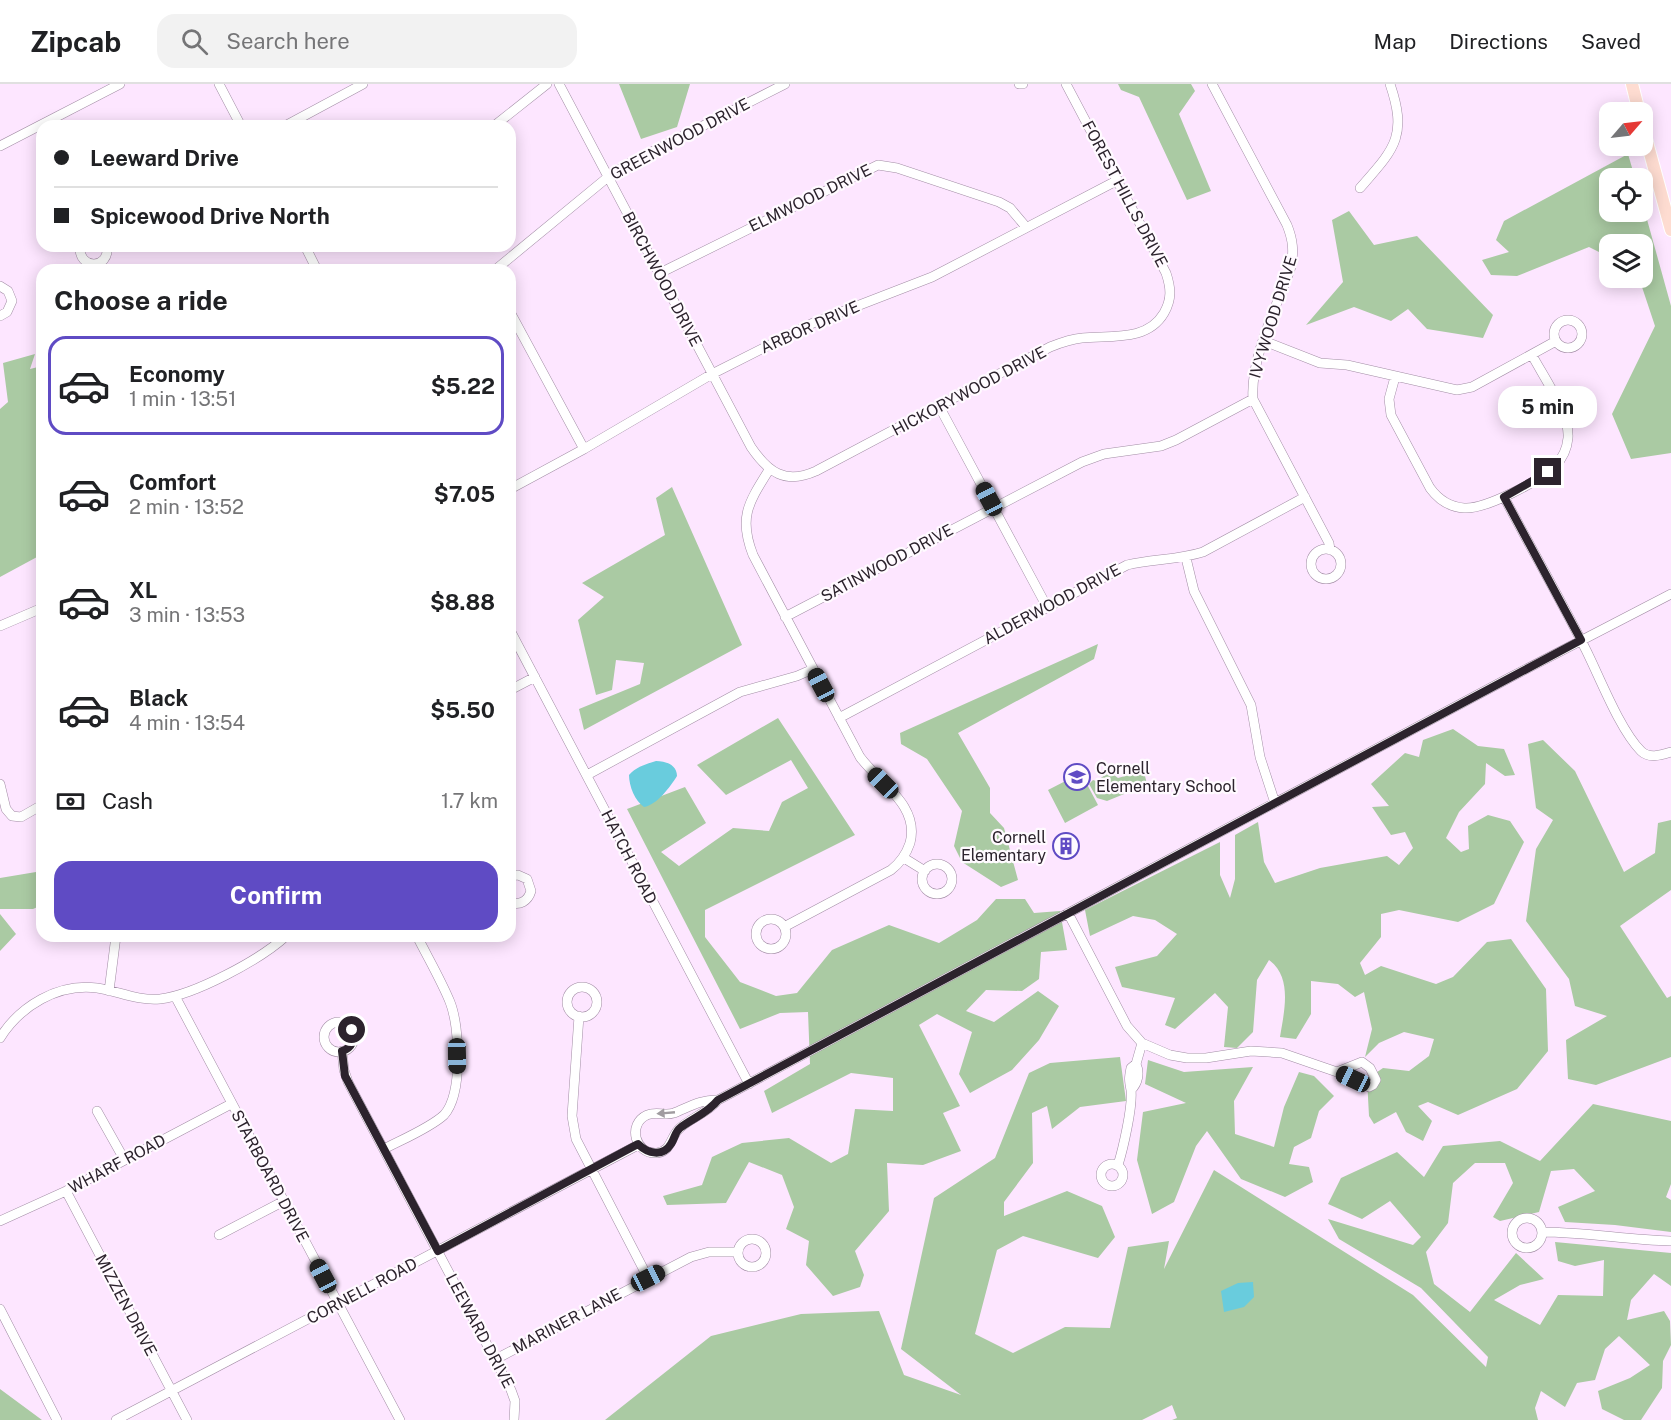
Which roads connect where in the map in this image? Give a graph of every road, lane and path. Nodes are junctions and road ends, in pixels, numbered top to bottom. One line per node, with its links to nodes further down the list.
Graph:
1 (120, 84): 12 (street)
2 (219, 84): 13 (street)
3 (363, 84): 14 (street)
4 (547, 84): 15 (street)
5 (559, 84): 19 (street, BIRCHWOOD DRIVE)
6 (785, 84): 19 (street, GREENWOOD DRIVE)
7 (1066, 84): 20 (street, FOREST HILLS DRIVE)
8 (1212, 84): 34 (street, IVYWOOD DRIVE)
9 (1390, 84): 21 (street)
10 (1632, 84): 11 (main road)
11 (1636, 102)
12 (54, 120)
13 (238, 120)
14 (296, 120)
15 (502, 120)
16 (36, 129): 17 (street)
17 (0, 146)
18 (1651, 156): 23 (main road)
19 (608, 177): 28 (street, GREENWOOD DRIVE); 29 (street, BIRCHWOOD DRIVE)
20 (1118, 180): 22 (street, ARBOR DRIVE); 31 (street, FOREST HILLS DRIVE)
21 (1360, 188)
22 (1026, 227): 29 (street, ELMWOOD DRIVE); 37 (street, ARBOR DRIVE)
23 (1671, 230)
24 (81, 252): 26 (street)
25 (108, 252): 27 (street)
26 (92, 264)
27 (92, 264)
28 (502, 264)
29 (660, 273): 37 (street, BIRCHWOOD DRIVE)
30 (0, 286): 32 (street)
31 (1167, 308): 40 (street, HICKORYWOOD DRIVE)
32 (0, 316)
33 (516, 323): 41 (street)
34 (1264, 340): 38 (street); 39 (street, IVYWOOD DRIVE)
35 (1556, 341): 36 (street)
36 (1532, 355): 38 (street); 45 (street)
37 (712, 374): 41 (street, ARBOR DRIVE); 42 (street, BIRCHWOOD DRIVE)
38 (1395, 377): 45 (street)
39 (1253, 399): 44 (street, IVYWOOD DRIVE); 46 (street, SATINWOOD DRIVE)
40 (939, 406): 42 (street, HICKORYWOOD DRIVE); 46 (street)
41 (584, 449): 43 (street, ARBOR DRIVE)
42 (769, 470): 52 (street)
43 (516, 486)
44 (1305, 497): 47 (street, IVYWOOD DRIVE); 48 (street, ALDERWOOD DRIVE)
45 (1504, 497): 54 (street)
46 (993, 507): 50 (street); 52 (street, SATINWOOD DRIVE)
47 (1329, 550)
48 (1186, 558): 50 (street, ALDERWOOD DRIVE); 63 (street)
49 (1671, 594): 54 (street)
50 (1047, 607): 59 (street, ALDERWOOD DRIVE)
51 (36, 611): 53 (street)
52 (785, 617): 56 (street)
53 (0, 626)
54 (1581, 640): 60 (street); 63 (street)
55 (516, 641): 57 (street, HATCH ROAD)
56 (813, 669): 59 (street); 61 (street)
57 (535, 677): 58 (street); 61 (street, HATCH ROAD)
58 (516, 687)
59 (839, 718): 65 (street)
60 (1671, 752)
61 (587, 775): 81 (street, HATCH ROAD)
62 (0, 784): 64 (street)
63 (1275, 803): 69 (street)
64 (36, 809)
65 (903, 858): 66 (street); 70 (street)
66 (925, 871)
67 (516, 875): 68 (street)
68 (516, 902)
69 (1068, 913): 78 (street); 81 (street)
70 (784, 927)
71 (115, 942): 74 (street)
72 (278, 942): 75 (street)
73 (420, 942): 86 (street)
74 (109, 991): 75 (street); 77 (street)
75 (175, 996): 83 (street, STARBOARD DRIVE)
76 (579, 1016): 89 (street)
77 (0, 1038)
78 (1142, 1043): 80 (street); 88 (street)
79 (342, 1051): 86 (street, LEEWARD DRIVE)
80 (1337, 1072)
81 (749, 1084): 82 (street)
82 (718, 1100): 85 (street); 85 (street, one-way to 85)
83 (231, 1104): 87 (street, WHARF ROAD); 91 (street, STARBOARD DRIVE)
84 (97, 1111): 87 (street)
85 (638, 1144): 89 (street, CORNELL ROAD)
86 (384, 1149): 96 (street, LEEWARD DRIVE)
87 (124, 1159): 90 (street, WHARF ROAD)
88 (1118, 1165)
89 (590, 1170): 96 (street, CORNELL ROAD); 98 (street)
90 (66, 1191): 92 (street, WHARF ROAD); 102 (street, MIZZEN DRIVE)
91 (284, 1202): 94 (street); 99 (street, STARBOARD DRIVE)
92 (0, 1221)
93 (1542, 1232): 95 (street)
94 (219, 1235)
95 (1671, 1241)
96 (438, 1251): 99 (street, CORNELL ROAD); 101 (street, LEEWARD DRIVE)
97 (738, 1252): 98 (street, MARINER LANE)
98 (648, 1278): 101 (street, MARINER LANE)
99 (338, 1304): 102 (street, CORNELL ROAD); 103 (street, STARBOARD DRIVE)
100 (0, 1309): 104 (street)
101 (496, 1359): 107 (street, LEEWARD DRIVE)
102 (171, 1391): 105 (street, CORNELL ROAD); 106 (street, MIZZEN DRIVE)
103 (395, 1419)
104 (57, 1420)
105 (116, 1420)
106 (187, 1420)
107 (514, 1420)

